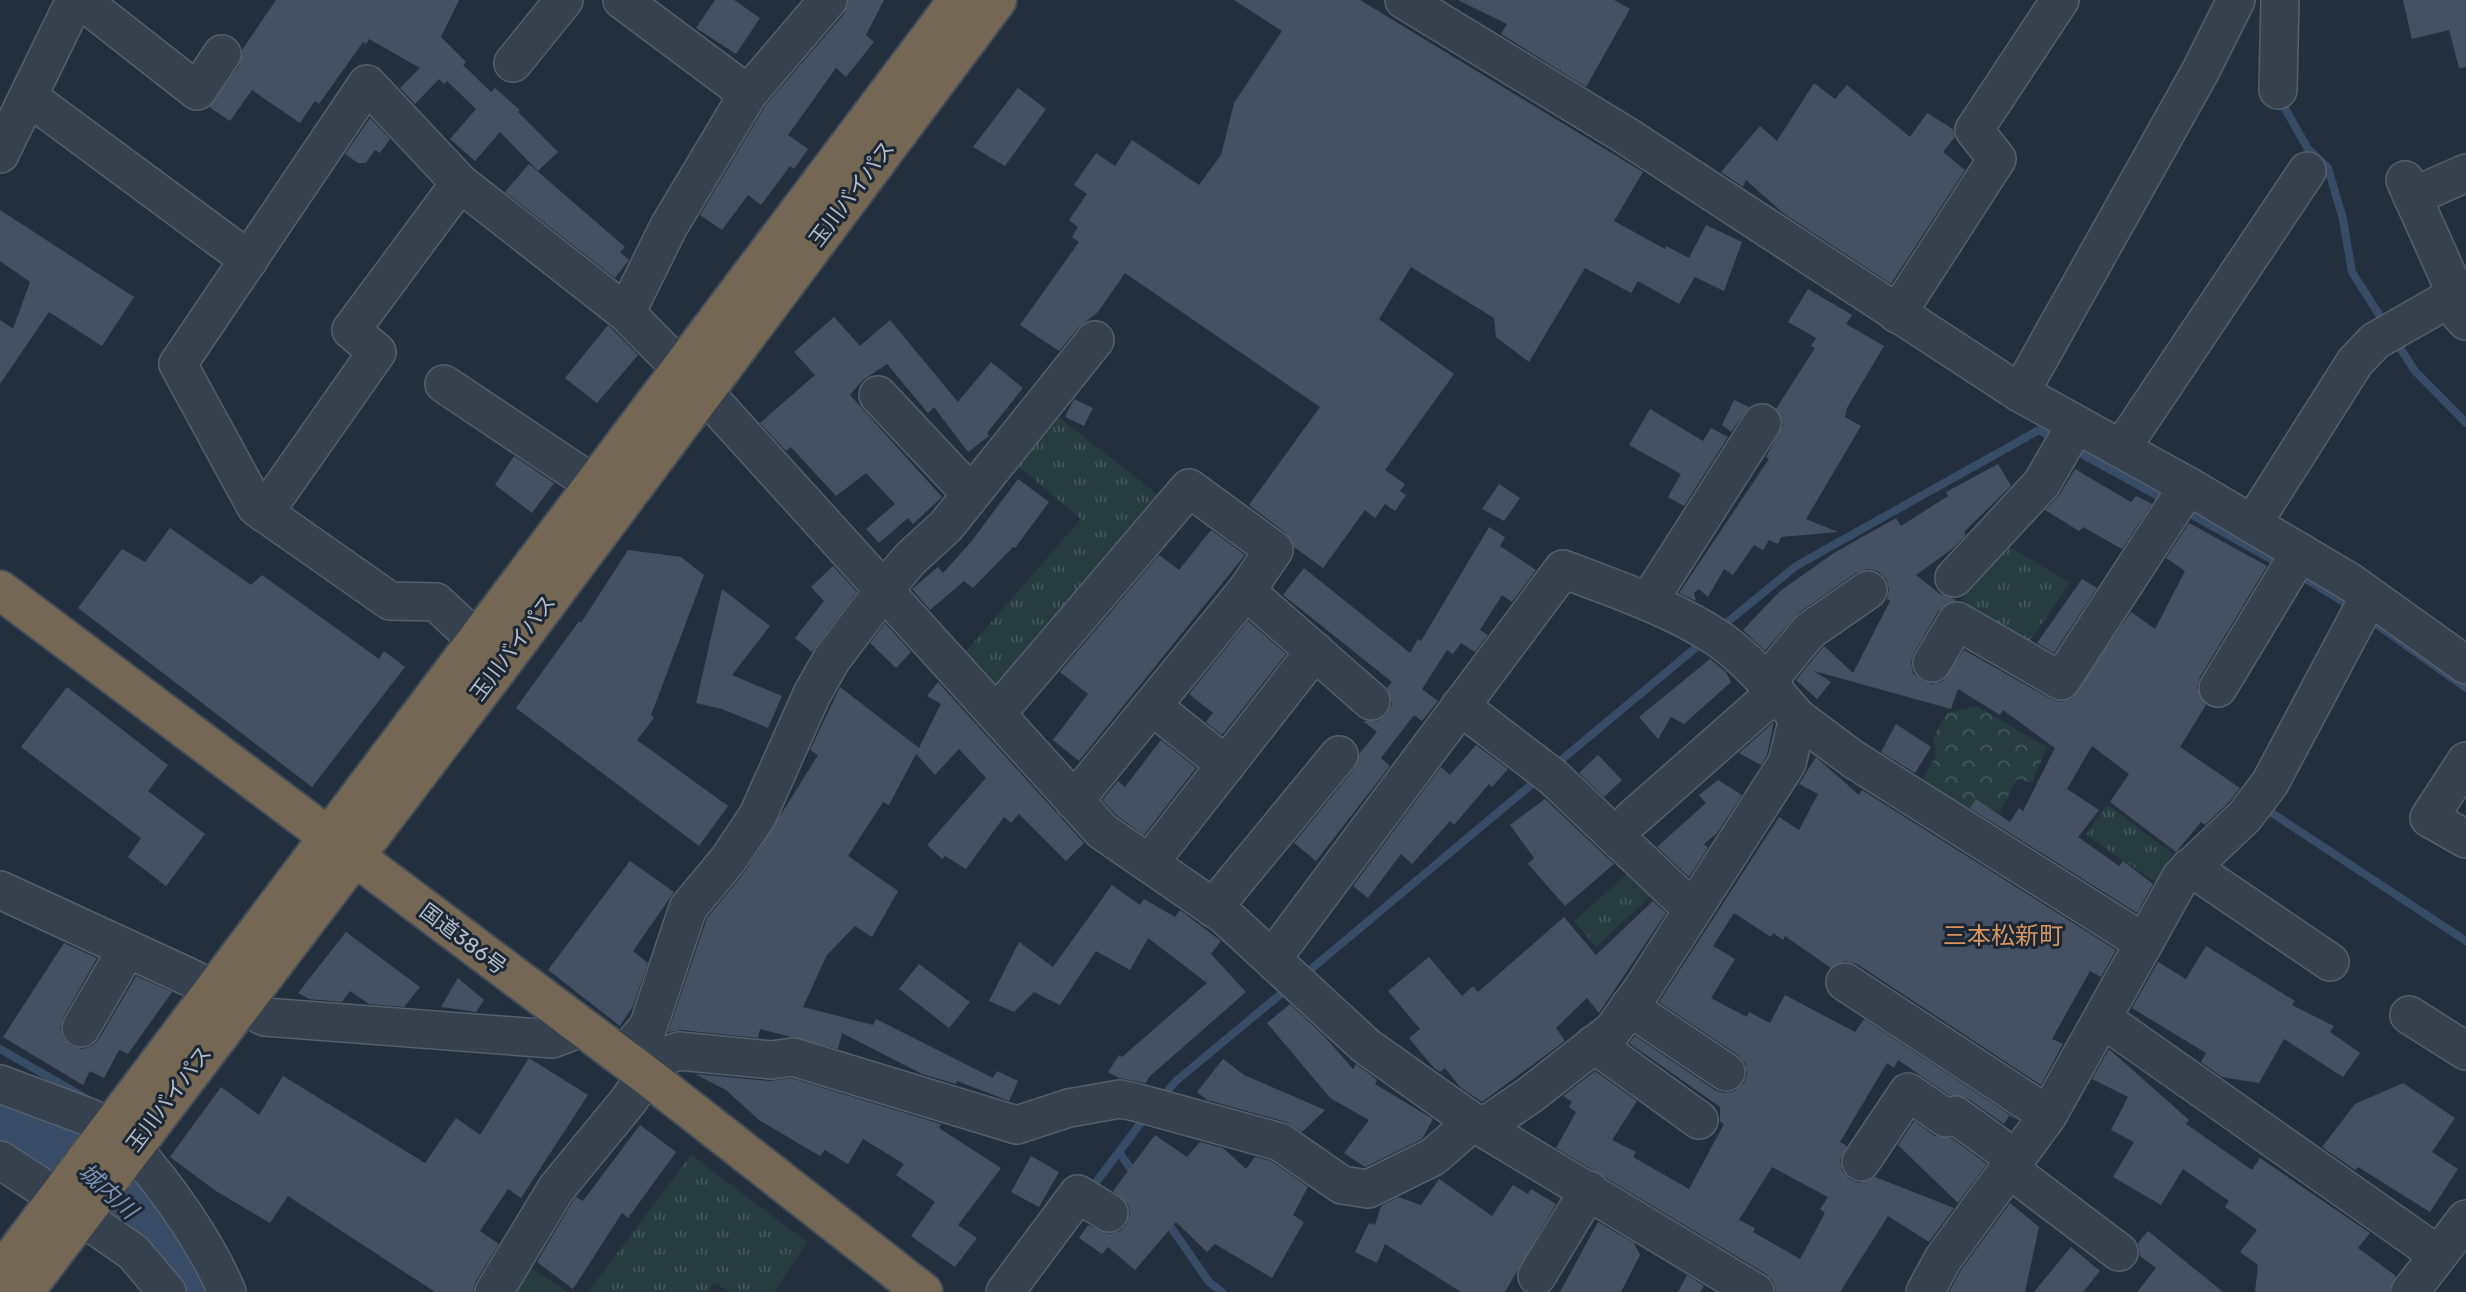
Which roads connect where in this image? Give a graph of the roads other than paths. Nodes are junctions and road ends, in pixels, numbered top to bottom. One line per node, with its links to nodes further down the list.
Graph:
1 (75, 0): 16 (street)
2 (81, 0): 12 (street)
3 (564, 0): 13 (street)
4 (622, 0): 15 (street)
5 (828, 0): 15 (street)
6 (997, 0): 11 (highway, 玉川バイパス)
7 (2060, 0): 24 (street)
8 (2236, 0): 28 (street)
9 (2280, 0): 14 (street)
10 (1407, 1): 24 (street)
11 (955, 21): 26 (highway, 玉川バイパス)
12 (222, 54)
13 (513, 63)
14 (2278, 90)
15 (748, 94): 23 (street)
16 (30, 98): 17 (street); 21 (street)
17 (0, 154)
18 (2307, 171): 32 (street)
19 (2466, 173): 22 (street)
20 (460, 183): 21 (street); 23 (street); 36 (street)
21 (248, 260): 36 (street)
22 (2463, 301): 37 (street)
23 (626, 313): 26 (street)
24 (1897, 314): 28 (street)
25 (1095, 340): 34 (street)
26 (692, 379): 33 (highway, 玉川バイパス); 41 (street); 46 (highway, 玉川バイパス)
27 (444, 384): 33 (street)
28 (2020, 393): 31 (street)
29 (878, 395): 34 (street)
30 (1762, 423): 44 (street)
31 (2069, 438): 32 (street); 39 (street)
32 (2121, 449): 35 (street)
33 (592, 483): 46 (highway, 玉川バイパス)
34 (971, 494): 41 (street)
35 (2180, 499): 37 (street); 48 (street)
36 (264, 513): 46 (street)
37 (2253, 523): 38 (street)
38 (2293, 565): 45 (street); 50 (street)
39 (1954, 578)
40 (0, 590): 62 (highway, 国道386号)
41 (884, 590): 55 (street); 81 (street)
42 (1868, 590): 51 (street)
43 (1246, 592): 47 (street); 53 (street); 55 (street)
44 (1648, 602): 51 (street); 54 (street)
45 (2362, 611): 49 (street); 64 (street)
46 (489, 650): 62 (highway, 玉川バイパス)
47 (1315, 651): 52 (street); 58 (street)
48 (1932, 663)
49 (2466, 665)
50 (2218, 688)
51 (1780, 697): 60 (street); 67 (street); 68 (street)
52 (1371, 701)
53 (1152, 706): 58 (street); 59 (street)
54 (1461, 706): 67 (street); 71 (street)
55 (997, 713): 59 (street)
56 (1339, 755): 66 (street)
57 (2466, 761): 61 (street)
58 (1226, 765): 63 (street)
59 (1074, 801): 63 (street)
60 (1632, 819)
61 (2466, 839)
62 (341, 847): 73 (highway, 玉川バイパス); 77 (highway, 国道386号)
63 (1149, 863): 66 (street)
64 (2190, 867): 68 (street); 70 (street)
65 (0, 890): 69 (street)
66 (1213, 908): 71 (street)
67 (1691, 908): 74 (street)
68 (2143, 942): 76 (street)
69 (127, 949): 73 (street); 78 (street)
70 (2330, 962)
71 (1287, 974): 86 (street)
72 (1845, 982): 84 (street)
73 (226, 998): 77 (street); 87 (highway, 玉川バイパス)
74 (1629, 1007): 79 (street); 82 (street)
75 (2409, 1015): 80 (street)
76 (2103, 1019): 84 (street); 96 (street)
77 (577, 1024): 81 (highway, 国道386号)
78 (81, 1028)
79 (1594, 1044): 85 (street); 86 (street)
80 (2466, 1051)
81 (643, 1065): 86 (street); 102 (street); 103 (highway, 国道386号)
82 (1726, 1072)
83 (4, 1095): 87 (street)
84 (2048, 1115): 90 (street)
85 (1699, 1121)
86 (1478, 1124): 91 (street)
87 (117, 1145): 92 (highway, 玉川バイパス); 101 (street)
88 (0, 1160): 92 (street)
89 (1861, 1162): 90 (street)
90 (2012, 1164): 95 (street); 106 (street)
91 (1589, 1190): 98 (street); 105 (street)
92 (72, 1202): 97 (highway, 玉川バイパス); 99 (highway, 玉川バイパス); 100 (street)
93 (1109, 1213): 104 (street)
94 (2466, 1219): 96 (street)
95 (2119, 1252)
96 (2437, 1254): 107 (street)
97 (0, 1274)
98 (1537, 1276)
99 (24, 1292)
100 (166, 1292)
101 (227, 1292)
102 (494, 1292)
103 (923, 1292)
104 (1005, 1292)
105 (1755, 1292)
106 (1925, 1292)
107 (2410, 1292)

